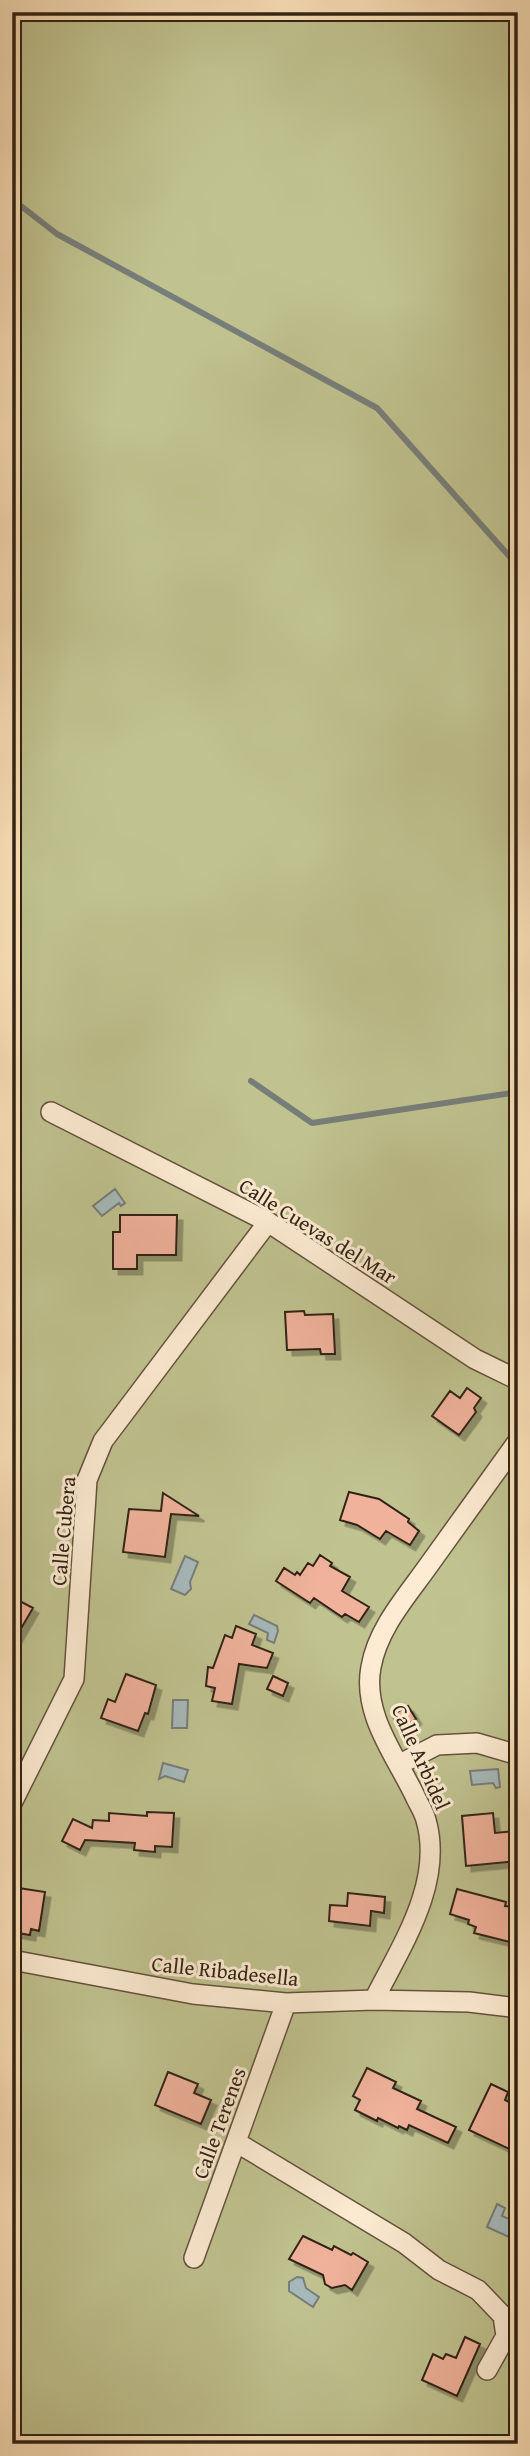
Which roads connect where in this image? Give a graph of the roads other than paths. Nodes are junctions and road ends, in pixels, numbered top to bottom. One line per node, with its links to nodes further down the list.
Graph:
1 (51, 1112): 2 (street, Calle Cuevas del Mar)
2 (268, 1222): 3 (street, Calle Cuevas del Mar); 7 (street, Calle Cubera)
3 (518, 1380)
4 (518, 1441): 6 (street, Calle Arbidel)
5 (518, 1755): 6 (street)
6 (400, 1764): 9 (street, Calle Arbidel)
7 (12, 1803)
8 (12, 1960): 10 (street, Calle Ribadesella)
9 (374, 2000): 10 (street, Calle Ribadesella); 11 (street, Calle Ribadesella)
10 (286, 2003): 12 (street, Calle Terenes)
11 (518, 2008)
12 (236, 2142): 13 (street, Calle Terenes); 14 (street)
13 (194, 2258)
14 (487, 2370)

